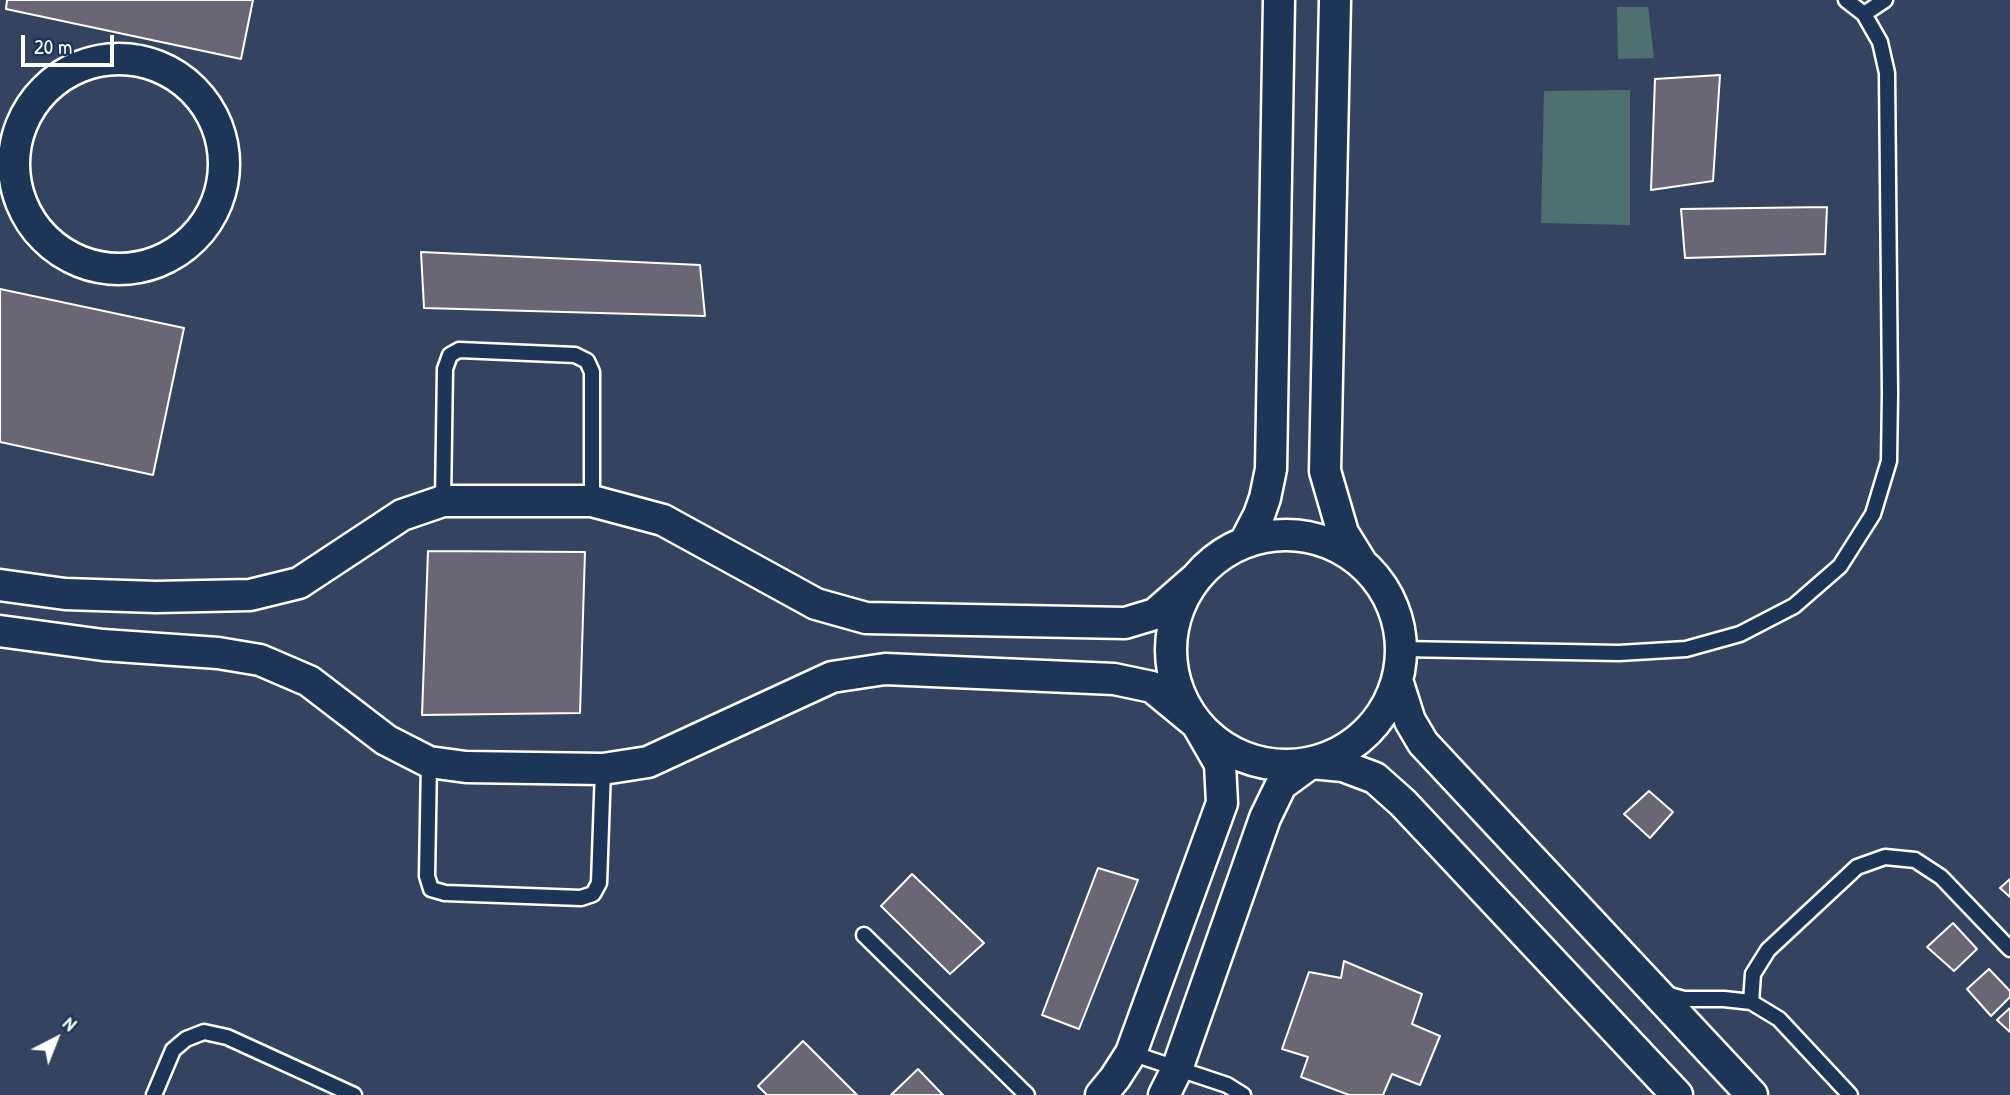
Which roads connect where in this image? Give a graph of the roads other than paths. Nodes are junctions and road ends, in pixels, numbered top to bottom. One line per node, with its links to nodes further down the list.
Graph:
1 (1279, 0): 9 (street)
2 (1335, 0): 10 (street)
3 (1846, 0): 5 (lane)
4 (1885, 0): 5 (lane)
5 (1864, 14): 14 (lane)
6 (8, 137): 6 (street)
7 (443, 501): 8 (street); 8 (lane); 12 (street)
8 (592, 501): 11 (street)
9 (1245, 542): 10 (street); 11 (street)
10 (1363, 565): 14 (street)
11 (1195, 579): 16 (street)
12 (0, 584)
13 (0, 631): 17 (street)
14 (1401, 649): 15 (street)
15 (1398, 680): 18 (street); 22 (street)
16 (1197, 724): 18 (street); 19 (street); 24 (street)
17 (429, 762): 19 (street); 19 (lane)
18 (1311, 763): 25 (street); 31 (street)
19 (603, 769)
20 (864, 935): 28 (lane)
21 (2010, 949): 23 (lane)
22 (1654, 990): 23 (lane); 32 (street)
23 (1751, 1002): 33 (lane)
24 (1131, 1053): 25 (lane); 29 (street)
25 (1170, 1082): 30 (lane)
26 (154, 1095): 27 (lane)
27 (354, 1095)
28 (1027, 1095)
29 (1101, 1095)
30 (1243, 1095)
31 (1677, 1095)
32 (1752, 1095)
33 (1850, 1095)

